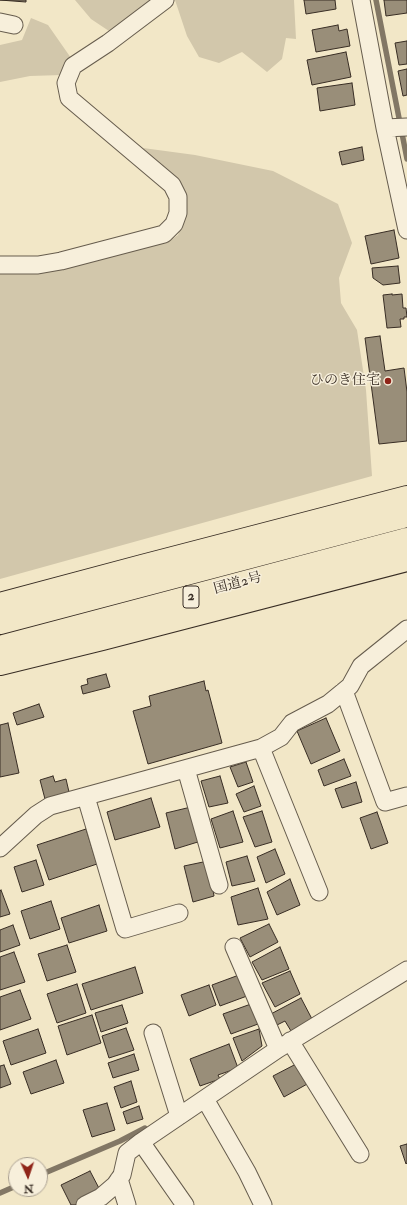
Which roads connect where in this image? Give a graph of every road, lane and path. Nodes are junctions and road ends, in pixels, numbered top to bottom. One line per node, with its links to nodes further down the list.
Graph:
1 (165, 0): 5 (street)
2 (361, 0): 3 (street)
3 (398, 127): 4 (street)
4 (407, 230)
5 (0, 265)
6 (407, 497): 10 (highway)
7 (407, 516): 11 (highway, 国道2号 / 2)
8 (407, 540): 13 (highway, 国道2号 / 2)
9 (407, 560): 14 (highway)
10 (0, 604)
11 (0, 623)
12 (407, 629): 15 (street)
13 (0, 647)
14 (0, 664)
15 (344, 691): 16 (street); 19 (street)
16 (261, 748): 17 (street); 22 (street)
17 (186, 769): 18 (street); 21 (street)
18 (86, 796): 20 (street); 23 (street)
19 (407, 796)
20 (0, 848)
21 (219, 885)
22 (319, 892)
23 (179, 913)
24 (234, 946): 27 (street)
25 (407, 970): 27 (street)
26 (153, 1033): 29 (street)
27 (284, 1045): 28 (street); 31 (street)
28 (205, 1099): 29 (street); 36 (street)
29 (179, 1116): 30 (street)
30 (141, 1142): 32 (street); 35 (street)
31 (360, 1154)
32 (119, 1179): 33 (street); 34 (street)
33 (85, 1205)
34 (127, 1205)
35 (184, 1205)
36 (262, 1205)

